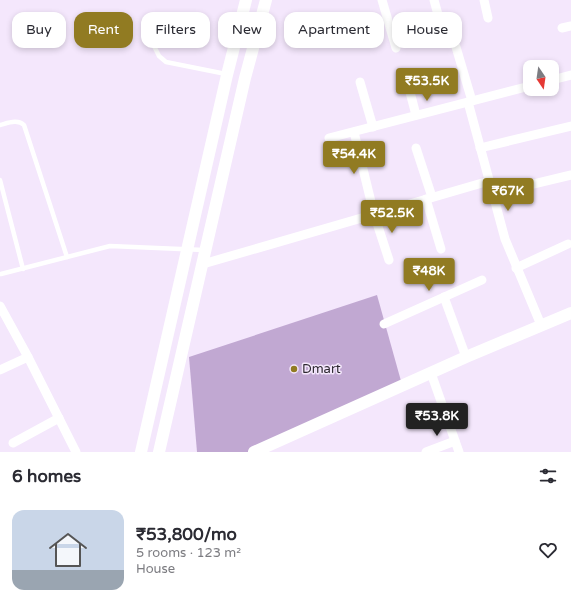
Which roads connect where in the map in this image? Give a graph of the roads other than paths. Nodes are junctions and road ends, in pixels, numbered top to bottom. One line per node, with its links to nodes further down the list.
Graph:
1 (246, 0): 12 (street)
2 (266, 0): 35 (street)
3 (382, 0): 8 (street)
4 (434, 0): 6 (street)
5 (484, 0): 7 (street)
6 (437, 12)
7 (488, 18)
8 (392, 34)
9 (155, 48): 12 (lane)
10 (456, 48): 17 (street)
11 (405, 73): 18 (street)
12 (226, 75): 33 (street)
13 (571, 75): 14 (street)
14 (559, 78)
15 (360, 82): 21 (street)
16 (523, 88): 17 (street)
17 (470, 101): 18 (street); 25 (street)
18 (416, 115): 21 (street)
19 (0, 125): 36 (lane)
20 (571, 126): 25 (street)
21 (373, 127): 22 (street)
22 (354, 132): 23 (street); 31 (street)
23 (329, 138)
24 (416, 148): 30 (street)
25 (480, 148): 28 (street)
26 (571, 175): 29 (street)
27 (0, 180): 40 (lane)
28 (489, 181): 29 (street); 30 (street)
29 (492, 194): 39 (street)
30 (429, 198): 31 (street); 34 (street)
31 (374, 214): 37 (street); 38 (street)
32 (568, 244): 39 (street)
33 (187, 249): 35 (lane); 36 (lane); 57 (street)
34 (441, 249)
35 (206, 250): 38 (street)
36 (67, 257): 40 (lane)
37 (389, 260)
38 (203, 264): 58 (street)
39 (516, 268): 48 (street)
40 (23, 269): 41 (lane)
41 (1, 274)
42 (482, 280): 43 (street)
43 (444, 297): 47 (street); 50 (street)
44 (0, 306): 46 (street)
45 (571, 313): 48 (street)
46 (4, 323): 49 (street)
47 (384, 324)
48 (541, 325): 50 (street)
49 (28, 357): 51 (street); 53 (street)
50 (466, 357): 52 (street)
51 (0, 370)
52 (431, 373): 54 (street); 59 (street)
53 (59, 418): 55 (street); 56 (street)
54 (455, 441): 60 (street); 61 (street)
55 (12, 443)
56 (76, 452)
57 (141, 452)
58 (159, 452)
59 (254, 452)
60 (426, 452)
61 (459, 452)

